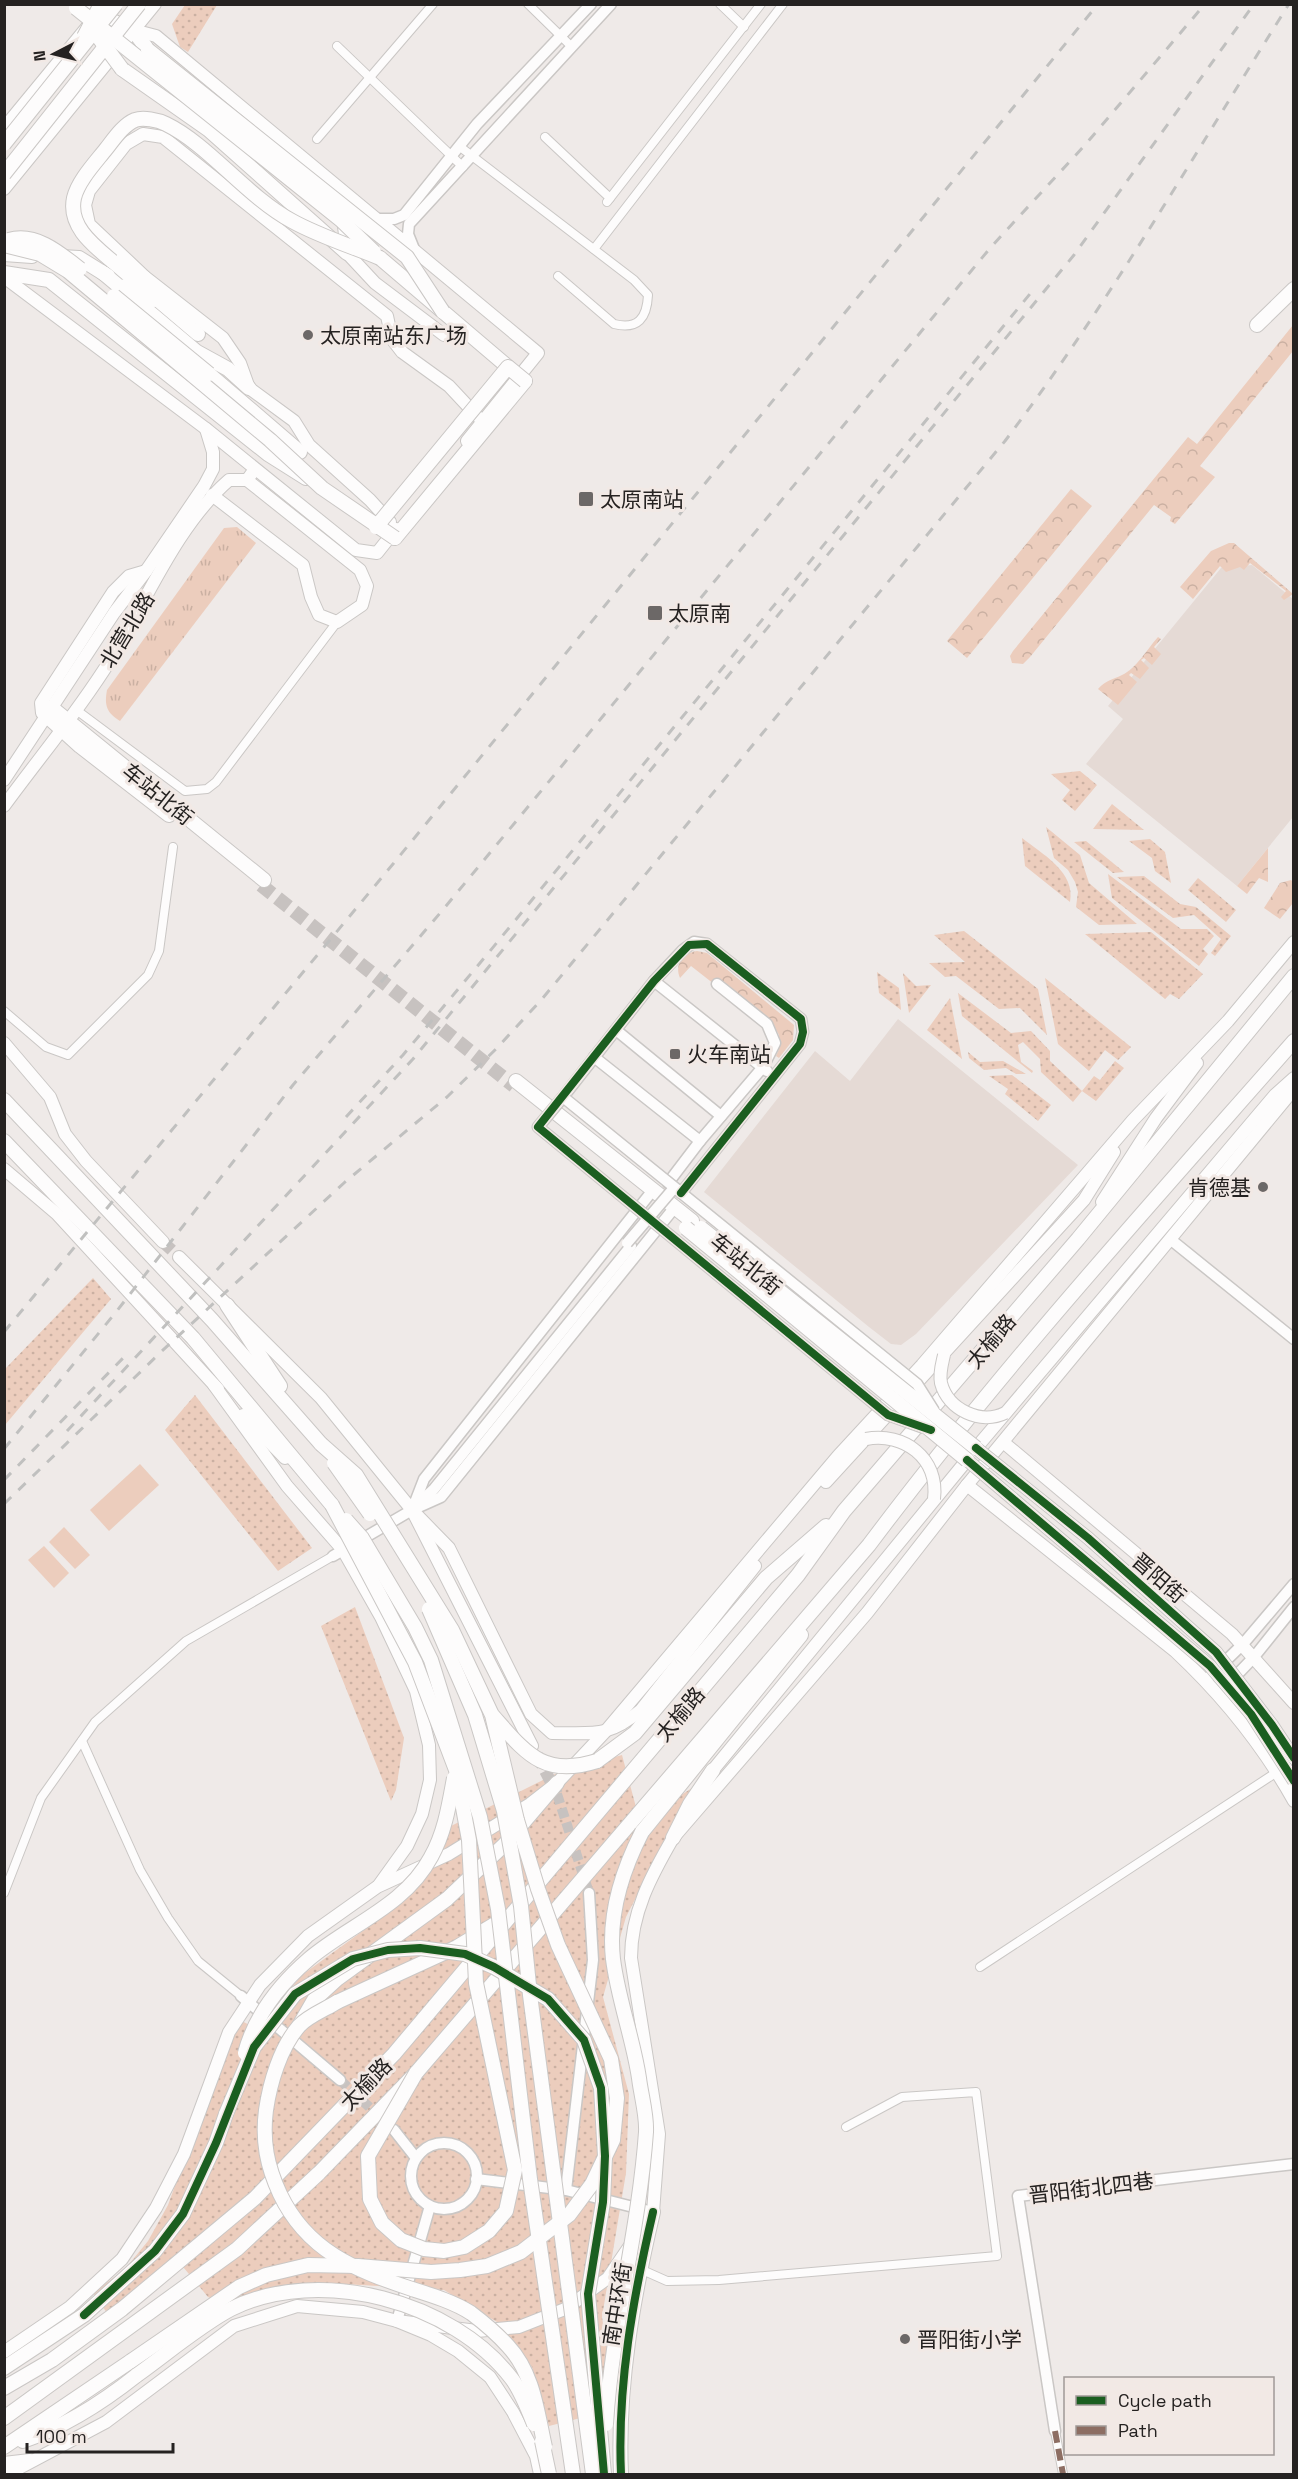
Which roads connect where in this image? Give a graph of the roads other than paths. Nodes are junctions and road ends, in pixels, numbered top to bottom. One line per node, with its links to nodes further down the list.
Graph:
1 (116, 4): 18 (main road, bridge)
2 (140, 4): 28 (main road, bridge)
3 (155, 4): 14 (main road)
4 (433, 4): 19 (street)
5 (528, 4): 15 (street)
6 (591, 4): 15 (street)
7 (611, 4): 17 (street)
8 (720, 4): 13 (street)
9 (761, 4): 13 (street)
10 (783, 4): 34 (street)
11 (77, 6): 12 (main road); 35 (main road, bridge); 37 (main road, bridge)
12 (102, 7): 14 (main road); 18 (main road, bridge); 20 (main road)
13 (744, 27): 21 (street)
14 (133, 30): 29 (main road); 30 (main road); 44 (main road, bridge)
15 (561, 36): 17 (street); 24 (street)
16 (337, 46): 19 (street)
17 (572, 47): 26 (street)
18 (74, 58): 23 (main road, bridge)
19 (370, 77): 22 (street); 25 (street)
20 (4, 128)
21 (545, 137)
22 (317, 139)
23 (4, 144)
24 (459, 146): 25 (street); 26 (street)
25 (451, 156): 27 (street); 31 (street)
26 (473, 157): 27 (street); 34 (street)
27 (463, 167): 33 (street)
28 (4, 174)
29 (339, 188): 31 (main road); 35 (main road)
30 (4, 189)
31 (378, 219): 33 (main road)
32 (4, 243): 49 (main road, bridge); 56 (main road, bridge)
33 (414, 249): 51 (main road)
34 (594, 249): 41 (street)
35 (347, 253): 47 (main road)
36 (4, 254): 38 (main road)
37 (380, 258): 43 (main road, bridge); 44 (main road, bridge)
38 (102, 272): 43 (main road); 50 (main road)
39 (4, 275): 52 (main road); 56 (main road, bridge)
40 (144, 276): 43 (main road); 50 (main road); 51 (main road)
41 (558, 276)
42 (1293, 289): 45 (main road)
43 (154, 300): 46 (main road)
44 (443, 312): 48 (main road)
45 (1257, 325)
46 (198, 334)
47 (444, 335)
48 (508, 367): 58 (main road, bridge); 58 (main road, bridge)
49 (209, 375): 50 (main road); 53 (main road)
50 (249, 388): 59 (main road)
51 (482, 422): 59 (main road)
52 (205, 428): 54 (main road); 60 (main road, 北营北路)
53 (300, 452)
54 (255, 469): 55 (main road); 59 (main road)
55 (247, 480): 57 (main road, 北营北路); 61 (main road)
56 (322, 488): 58 (main road, bridge)
57 (212, 495): 61 (main road); 63 (main road, 北营北路)
58 (376, 527)
59 (396, 529)
60 (146, 571): 62 (main road, 北营北路); 64 (main road)
61 (337, 622): 65 (street)
62 (68, 683): 63 (main road); 64 (main road, 北营北路)
63 (88, 695): 65 (main road, 北营北路)
64 (49, 712): 65 (main road, 车站北街); 66 (main road, 北营北路)
65 (67, 720): 67 (main road, 北营北路); 69 (main road, 车站北街)
66 (4, 780)
67 (4, 806)
68 (173, 847): 74 (street)
69 (262, 883)
70 (1293, 942): 75 (main road)
71 (1293, 976): 96 (main road, 太榆路)
72 (654, 981): 76 (street); 80 (street); 81 (street)
73 (717, 984): 80 (street)
74 (4, 1011)
75 (1228, 1021): 88 (main road); 96 (main road)
76 (616, 1030): 79 (street); 87 (street)
77 (1293, 1041): 119 (main road, 太榆路)
78 (4, 1043): 98 (main road)
79 (594, 1057): 85 (street); 90 (street)
80 (763, 1067): 81 (street); 87 (street)
81 (774, 1078): 92 (street)
82 (1293, 1078): 106 (main road)
83 (515, 1083): 93 (main road, 车站北街)
84 (1293, 1089): 97 (main road)
85 (566, 1093): 92 (street, bridge); 95 (street, bridge)
86 (4, 1100): 111 (main road)
87 (721, 1116): 90 (street)
88 (1133, 1120): 102 (main road); 129 (main road)
89 (4, 1141): 116 (main road)
90 (700, 1141): 92 (street)
91 (4, 1169): 103 (main road)
92 (677, 1187): 94 (street, bridge); 105 (street, bridge)
93 (651, 1193): 94 (main road, 车站北街); 117 (street)
94 (669, 1208): 95 (street, bridge); 105 (main road, 车站北街, bridge); 117 (street)
95 (650, 1220): 107 (street, bridge); 117 (street, bridge)
96 (1078, 1239): 104 (main road, 太榆路)
97 (1170, 1239): 101 (street); 110 (main road)
98 (163, 1242)
99 (179, 1257): 100 (main road)
100 (227, 1305): 111 (main road); 117 (main road)
101 (1293, 1339)
102 (944, 1355): 104 (main road, bridge); 105 (main road)
103 (214, 1385): 116 (main road); 120 (main road)
104 (946, 1393): 106 (main road, bridge); 118 (main road, 太榆路)
105 (908, 1394): 107 (main road, bridge); 108 (main road, 车站北街, bridge); 108 (street, bridge)
106 (1005, 1413): 112 (main road)
107 (888, 1415): 108 (street, bridge); 109 (main road)
108 (935, 1425): 112 (main road, bridge); 113 (main road, bridge)
109 (866, 1439): 115 (main road, bridge); 129 (main road)
110 (1003, 1442): 114 (main road); 123 (main road)
111 (321, 1444): 128 (main road, bridge); 169 (main road, bridge)
112 (976, 1448): 113 (main road, bridge); 132 (main road, 晋阳街, bridge)
113 (967, 1460): 115 (main road); 136 (main road, 晋阳街, bridge)
114 (967, 1485): 125 (main road); 139 (main road)
115 (934, 1499): 134 (main road)
116 (332, 1505): 133 (main road, bridge); 173 (main road, bridge)
117 (412, 1510): 120 (street); 129 (main road); 131 (main road)
118 (844, 1511): 128 (main road, bridge); 143 (main road, 太榆路)
119 (869, 1545): 147 (main road, 太榆路); 169 (main road, bridge)
120 (338, 1553): 130 (street); 140 (main road)
121 (1293, 1584): 123 (street)
122 (1293, 1607): 124 (street)
123 (1243, 1644): 124 (main road); 125 (street)
124 (1254, 1657): 126 (street); 127 (main road)
125 (1206, 1680): 126 (main road)
126 (1219, 1695): 135 (main road)
127 (1293, 1703)
128 (492, 1715): 166 (main road, bridge)
129 (604, 1733): 137 (main road)
130 (82, 1740): 141 (street); 145 (street)
131 (532, 1746)
132 (1293, 1758)
133 (456, 1770): 147 (main road, bridge); 149 (main road, bridge)
134 (713, 1770): 139 (main road)
135 (1277, 1772): 138 (main road); 144 (street)
136 (1293, 1781)
137 (557, 1783): 140 (main road); 146 (main road)
138 (1293, 1801)
139 (673, 1838): 157 (main road)
140 (377, 1887): 145 (main road)
141 (4, 1893)
142 (589, 1893): 155 (street)
143 (510, 1915): 146 (main road, bridge); 162 (main road, 太榆路)
144 (980, 1967)
145 (245, 1998): 148 (street); 160 (main road)
146 (299, 2026): 165 (main road, bridge)
147 (416, 2073): 163 (main road, 太榆路)
148 (340, 2080)
149 (234, 2096): 161 (main road, bridge); 169 (main road, bridge)
150 (846, 2127): 158 (street)
151 (394, 2130): 152 (street)
152 (416, 2158): 154 (street); 156 (street)
153 (1293, 2164): 164 (street, 晋阳街北四巷)
154 (476, 2179): 155 (street); 156 (street)
155 (566, 2190): 157 (street)
156 (430, 2206): 159 (street)
157 (653, 2212): 158 (main road, 南中环街); 159 (main road)
158 (640, 2269): 174 (main road, 南中环街)
159 (397, 2321): 167 (main road); 171 (main road)
160 (4, 2352)
161 (4, 2368)
162 (4, 2388)
163 (4, 2418)
164 (1055, 2431): 175 (street)
165 (545, 2447): 166 (main road, bridge); 172 (main road, bridge)
166 (4, 2448)
167 (40, 2459): 168 (main road); 170 (main road)
168 (4, 2463)
169 (600, 2474)
170 (8, 2475)
171 (540, 2475)
172 (549, 2475)
173 (573, 2475)
174 (621, 2475)
175 (1063, 2475)

